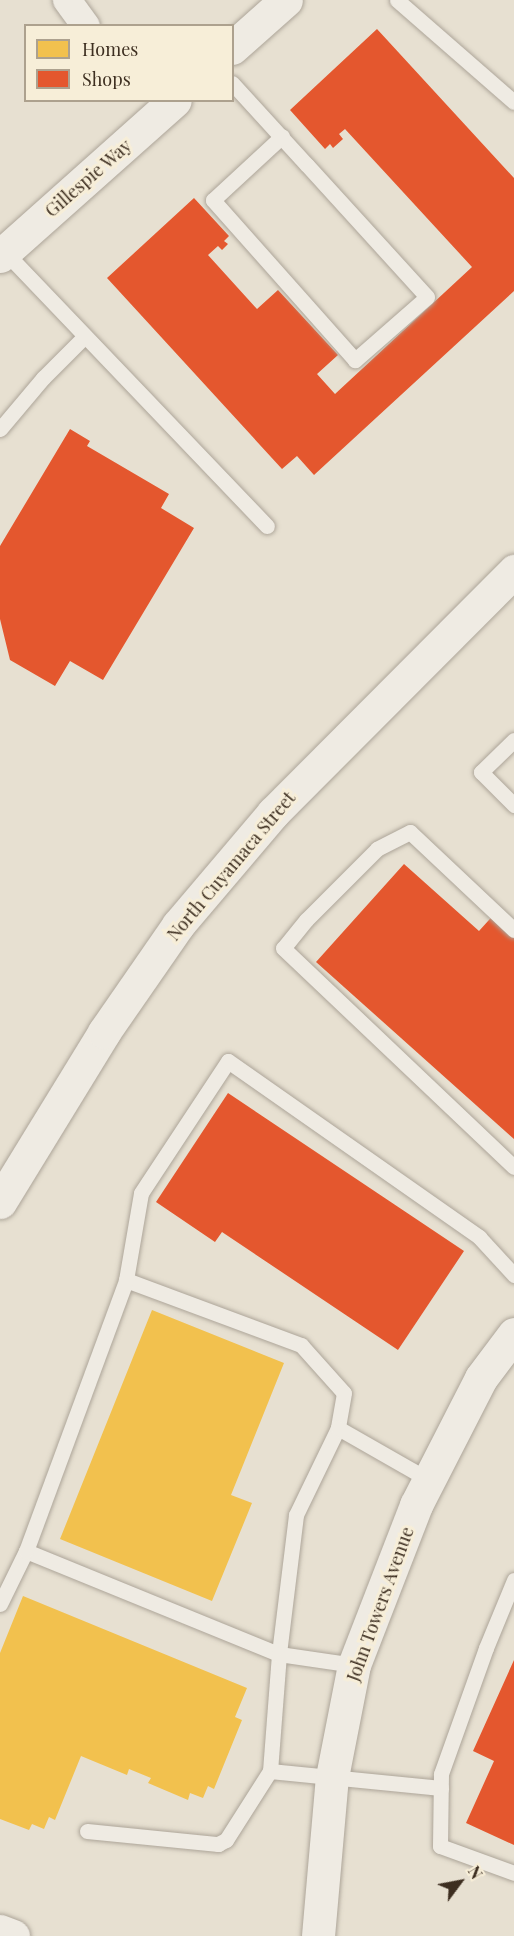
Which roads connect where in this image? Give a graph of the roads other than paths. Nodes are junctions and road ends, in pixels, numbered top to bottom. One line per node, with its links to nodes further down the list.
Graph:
1 (67, 0): 4 (street)
2 (286, 0): 5 (street)
3 (397, 0): 7 (lane)
4 (85, 24)
5 (234, 46)
6 (234, 85): 9 (lane)
7 (514, 102)
8 (162, 105): 10 (street, Gillespie Way)
9 (282, 136): 9 (lane)
10 (2, 254): 11 (lane)
11 (85, 336): 12 (lane); 13 (lane)
12 (0, 429)
13 (267, 526)
14 (514, 571): 19 (street, North Cuyamaca Street)
15 (514, 740): 16 (lane)
16 (514, 805)
17 (514, 930): 18 (lane)
18 (514, 1167)
19 (0, 1202)
20 (514, 1275): 21 (lane)
21 (126, 1280): 23 (lane); 25 (lane)
22 (514, 1334): 24 (street, John Towers Avenue)
23 (338, 1428): 24 (lane); 28 (lane)
24 (429, 1480): 29 (street, John Towers Avenue)
25 (26, 1551): 27 (lane); 28 (lane)
26 (514, 1580): 32 (lane)
27 (0, 1604)
28 (279, 1654): 29 (lane); 30 (lane)
29 (354, 1665): 31 (street, John Towers Avenue)
30 (270, 1771): 31 (lane); 33 (lane)
31 (333, 1777): 32 (lane); 37 (street, John Towers Avenue)
32 (441, 1788): 34 (lane)
33 (87, 1831)
34 (514, 1873)
35 (0, 1931): 36 (street)
36 (13, 1936)
37 (318, 1936)

